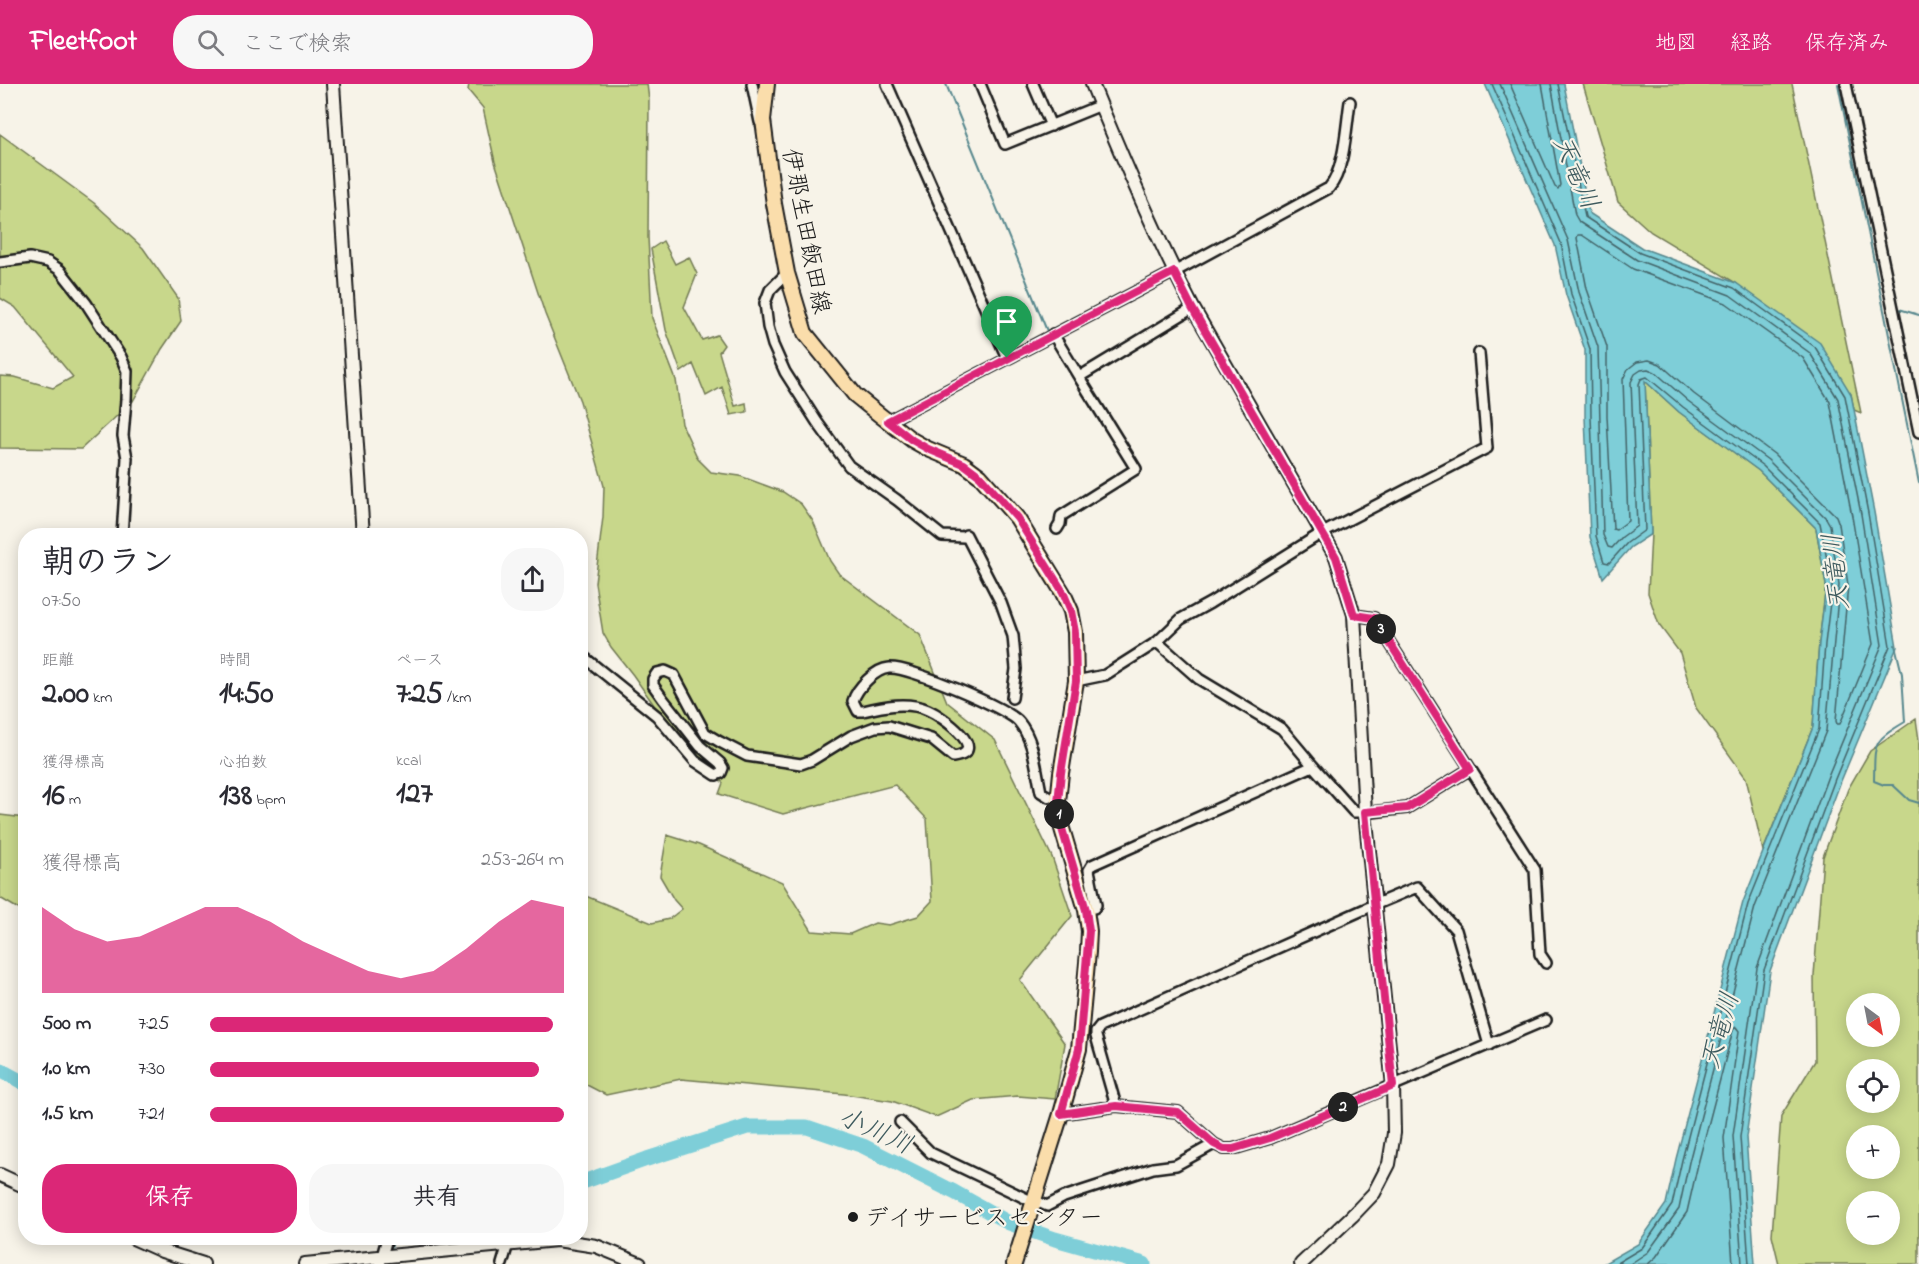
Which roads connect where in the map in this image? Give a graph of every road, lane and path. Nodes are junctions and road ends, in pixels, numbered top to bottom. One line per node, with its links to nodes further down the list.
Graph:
1 (333, 84): 24 (street)
2 (752, 84): 12 (street)
3 (767, 84): 12 (main road, 伊那生田飯田線)
4 (887, 84): 19 (street)
5 (980, 84): 11 (street)
6 (1033, 84): 11 (street)
7 (1092, 84): 10 (street)
8 (1846, 84): 22 (street)
9 (1350, 102): 14 (street)
10 (1101, 105): 11 (street); 14 (street)
11 (1051, 126)
12 (764, 129): 15 (main road, 伊那生田飯田線)
13 (0, 262): 23 (street)
14 (1174, 272): 16 (street); 17 (street)
15 (787, 273): 21 (main road, 伊那生田飯田線); 31 (street)
16 (1192, 308): 20 (street); 26 (street)
17 (1053, 334): 19 (street); 20 (street)
18 (1479, 353): 26 (street)
19 (1007, 358): 21 (street)
20 (1079, 377): 25 (street)
21 (888, 421): 30 (main road, 伊那生田飯田線)
22 (1919, 432)
23 (123, 528)
24 (362, 528)
25 (1057, 529)
26 (1322, 533): 27 (street); 28 (street)
27 (1354, 615): 33 (street); 35 (street)
28 (1157, 642): 30 (street); 32 (street)
29 (588, 661): 34 (street)
30 (1076, 681): 37 (main road, 伊那生田飯田線)
31 (1012, 698)
32 (1313, 766): 35 (street); 37 (street)
33 (1470, 769): 35 (street); 38 (street)
34 (1049, 797)
35 (1365, 812): 36 (street)
36 (1374, 904): 40 (street); 41 (street); 42 (street)
37 (1086, 910): 43 (main road, 伊那生田飯田線)
38 (1546, 963)
39 (1546, 1020): 40 (street)
40 (1489, 1045): 41 (street)
41 (1393, 1086): 45 (street); 59 (street)
42 (1116, 1106): 43 (street); 45 (street)
43 (1061, 1114): 48 (main road, 伊那生田飯田線)
44 (900, 1122): 48 (street)
45 (1214, 1144): 48 (street)
46 (0, 1175): 47 (street)
47 (18, 1183)
48 (1031, 1201): 58 (main road, 伊那生田飯田線)
49 (148, 1245): 54 (street)
50 (499, 1245): 53 (street)
51 (508, 1245): 56 (street)
52 (587, 1245): 57 (street)
53 (382, 1259): 55 (street)
54 (203, 1264)
55 (306, 1264)
56 (502, 1264)
57 (640, 1264)
58 (1014, 1264)
59 (1301, 1264)

